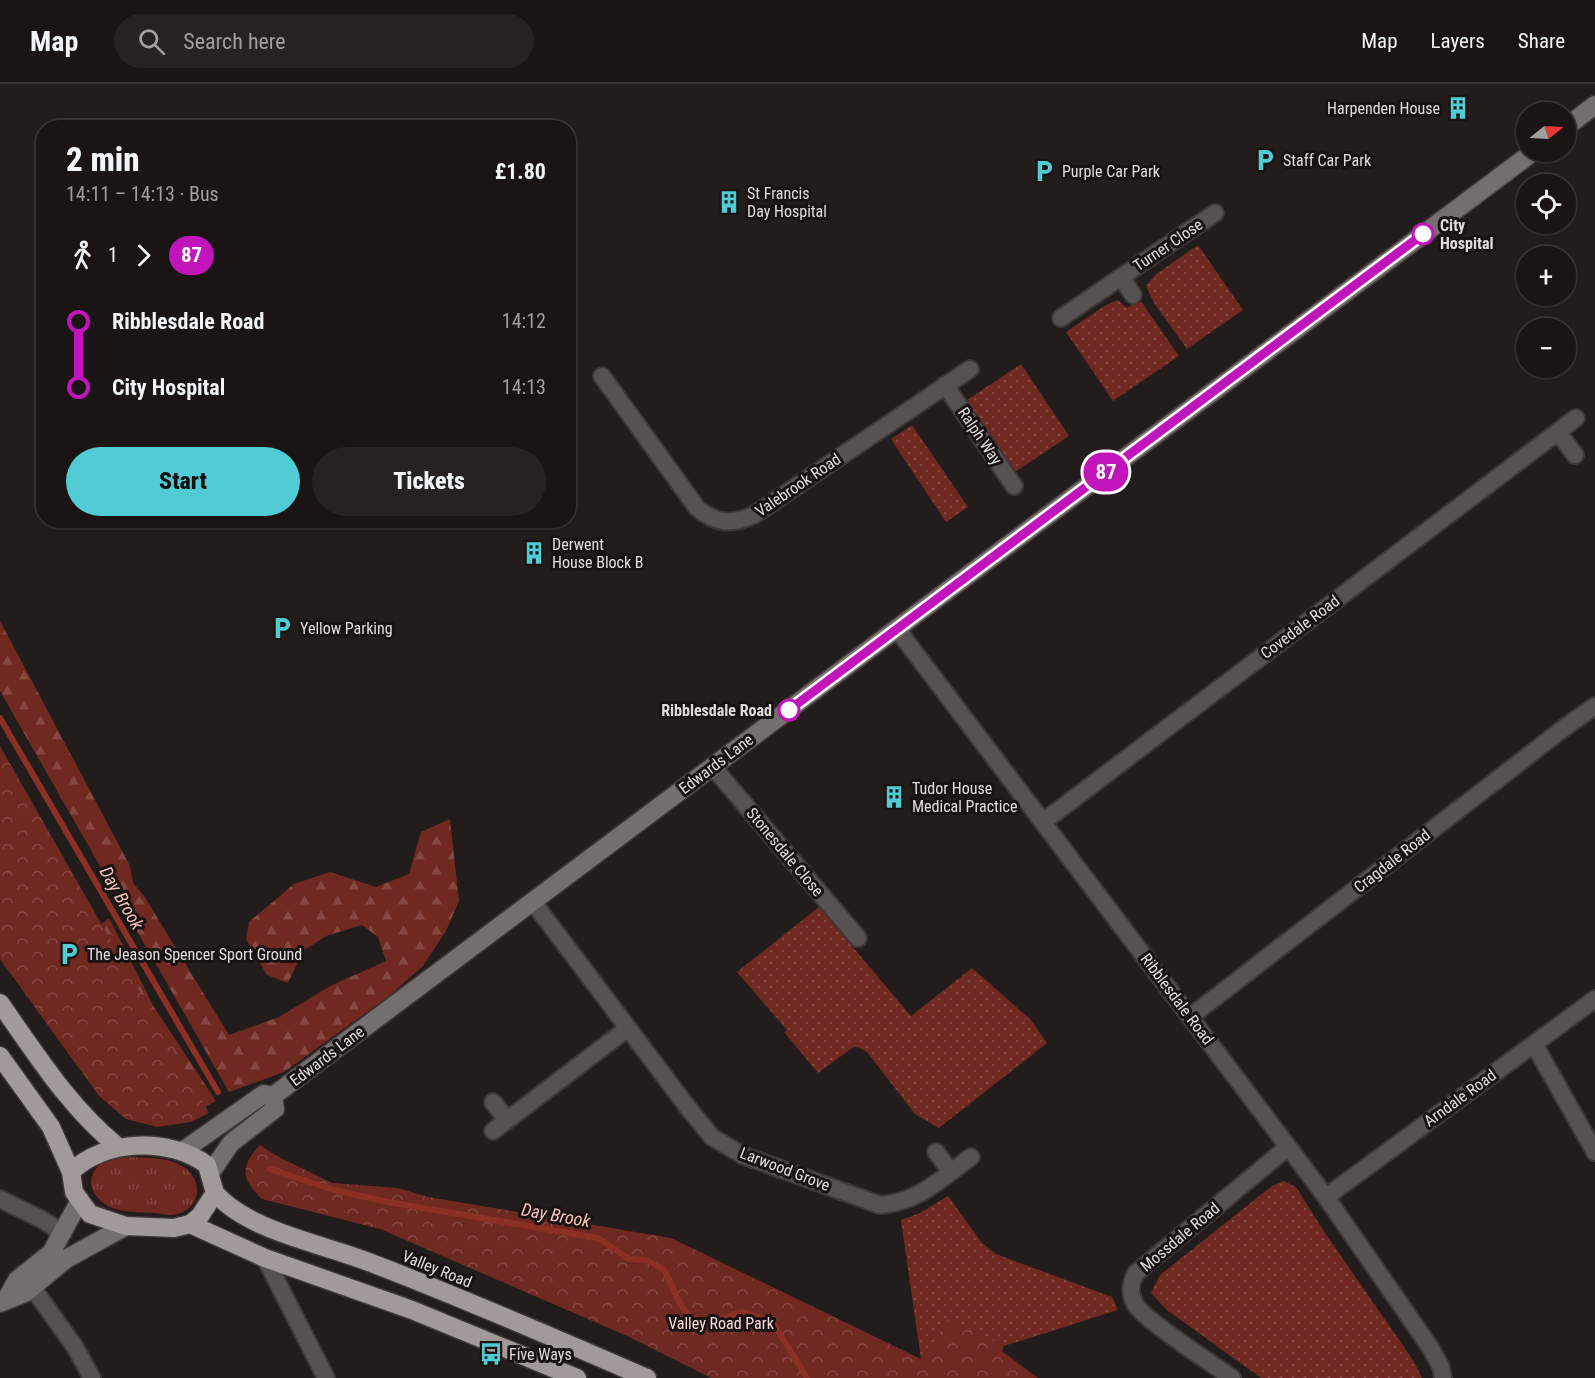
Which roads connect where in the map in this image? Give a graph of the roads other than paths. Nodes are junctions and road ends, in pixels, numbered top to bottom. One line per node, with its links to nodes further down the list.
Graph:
1 (1595, 105): 2 (street)
2 (1576, 119)
3 (1520, 162): 15 (street, Edwards Lane)
4 (1215, 213): 5 (street, Turner Close)
5 (1120, 277): 6 (street, Turner Close); 7 (street, Turner Close)
6 (1133, 295)
7 (1061, 318)
8 (970, 369): 10 (street, Valebrook Road)
9 (602, 376): 10 (street, Valebrook Road)
10 (945, 385): 14 (street, Ralph Way)
11 (1576, 418): 12 (street, Covedale Road)
12 (1558, 432): 13 (street); 18 (street, Covedale Road)
13 (1575, 455)
14 (1014, 486)
15 (897, 629): 17 (street, Edwards Lane); 18 (street, Ribblesdale Road)
16 (1595, 706): 23 (street, Cragdale Road)
17 (713, 767): 19 (street, Edwards Lane); 20 (street, Stonesdale Close)
18 (1043, 822): 23 (street, Ribblesdale Road)
19 (533, 902): 24 (street, Larwood Grove); 27 (street, Edwards Lane)
20 (858, 938)
21 (1595, 999): 25 (street, Arndale Road)
22 (0, 1003): 31 (highway)
23 (1190, 1017): 32 (street, Ribblesdale Road)
24 (628, 1028): 29 (street); 39 (street, Larwood Grove)
25 (1534, 1044): 35 (street); 41 (street, Arndale Road)
26 (0, 1056): 37 (highway)
27 (273, 1096): 33 (street, Edwards Lane); 38 (street, Edwards Lane)
28 (493, 1102): 29 (street)
29 (507, 1120): 30 (street)
30 (493, 1131)
31 (117, 1146): 33 (highway); 37 (highway)
32 (1288, 1147): 41 (street, Ribblesdale Road); 54 (street, Mossdale Road)
33 (184, 1150): 38 (highway)
34 (936, 1152): 39 (street)
35 (1595, 1152)
36 (971, 1157): 39 (street, Larwood Grove)
37 (71, 1172): 43 (highway)
38 (211, 1172): 40 (highway)
39 (951, 1172)
40 (215, 1193): 44 (highway); 53 (highway, Valley Road)
41 (1326, 1197): 55 (street, Ribblesdale Road)
42 (1, 1199): 46 (street)
43 (80, 1202): 45 (highway); 46 (street)
44 (190, 1224): 45 (highway); 47 (highway)
45 (126, 1226): 48 (street)
46 (63, 1233): 49 (street)
47 (266, 1258): 51 (street); 52 (highway)
48 (32, 1287): 49 (street); 50 (street)
49 (3, 1301)
50 (92, 1378)
51 (326, 1378)
52 (577, 1378)
53 (647, 1378)
54 (1232, 1378)
55 (1443, 1378)

